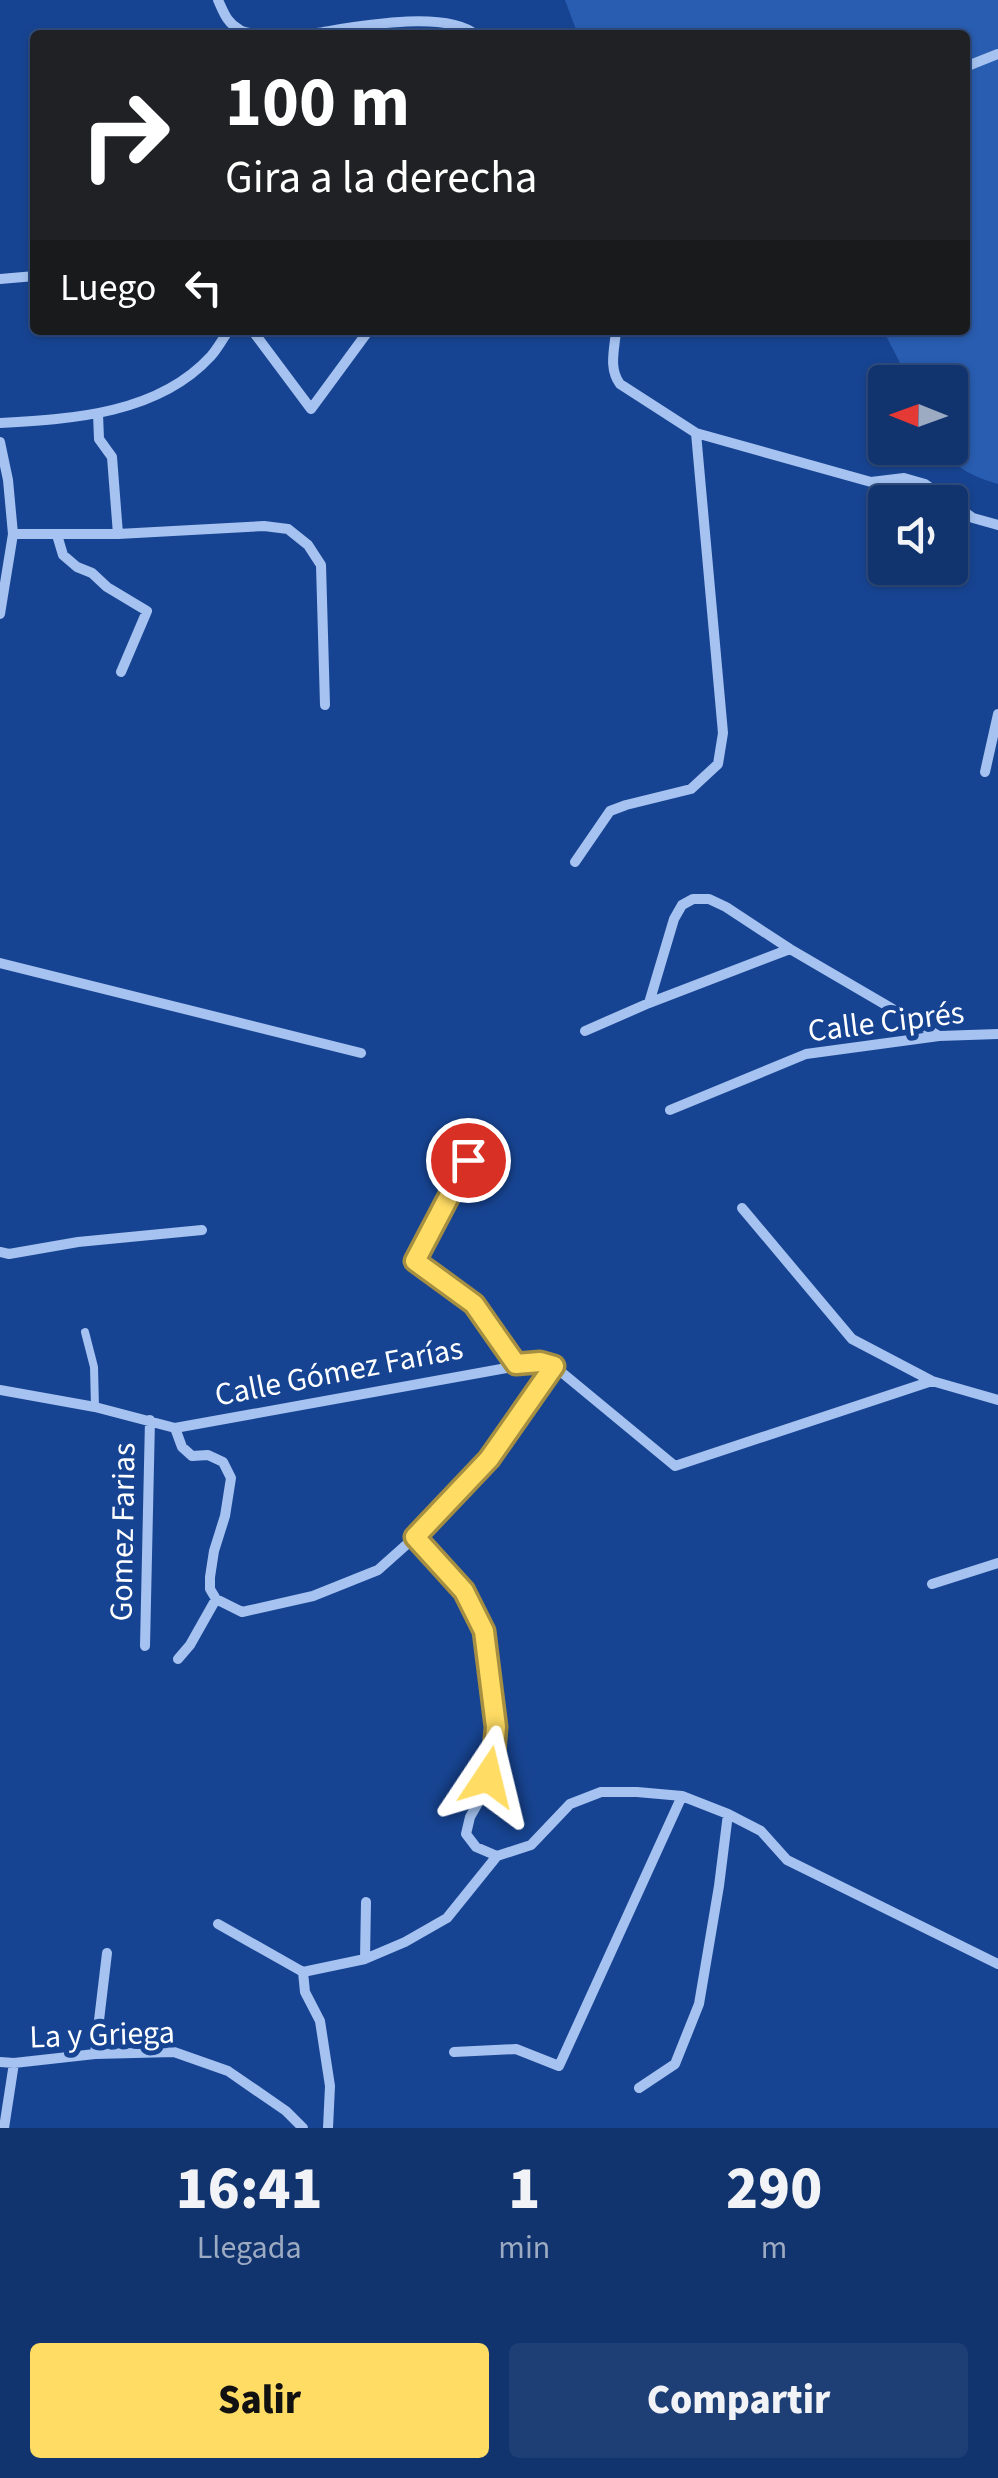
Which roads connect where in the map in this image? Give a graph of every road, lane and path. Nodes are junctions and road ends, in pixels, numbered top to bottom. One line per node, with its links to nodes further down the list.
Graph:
1 (218, 0): 2 (street)
2 (238, 30)
3 (330, 30): 4 (street)
4 (470, 30)
5 (998, 54): 6 (street)
6 (970, 65)
7 (30, 276): 8 (street)
8 (0, 279)
9 (226, 335): 13 (street)
10 (256, 335): 11 (street)
11 (364, 335)
12 (616, 335): 15 (street)
13 (98, 414): 14 (street); 19 (street)
14 (0, 424)
15 (696, 433): 17 (street); 26 (street)
16 (0, 442): 18 (street)
17 (998, 525)
18 (13, 534): 20 (street); 21 (street)
19 (118, 534): 20 (street); 23 (street)
20 (57, 535): 22 (street)
21 (0, 614)
22 (120, 672)
23 (325, 705)
24 (998, 714): 25 (street)
25 (984, 772)
26 (575, 862)
27 (790, 948): 29 (street); 29 (street); 32 (street)
28 (0, 963): 33 (street)
29 (648, 1003): 30 (street)
30 (584, 1031)
31 (998, 1034): 32 (street, Calle Ciprés)
32 (939, 1036): 34 (street, Calle Ciprés)
33 (360, 1054)
34 (670, 1110)
35 (468, 1160): 40 (street)
36 (742, 1208): 42 (street)
37 (202, 1230): 38 (street)
38 (0, 1252)
39 (85, 1332): 45 (lane)
40 (516, 1364): 41 (street, Calle Gómez Farías); 47 (street, Calle Gómez Farías)
41 (554, 1366): 42 (street); 48 (street)
42 (932, 1382): 44 (street)
43 (0, 1390): 45 (street, Calle Gómez Farías)
44 (998, 1400)
45 (95, 1407): 46 (street, Calle Gómez Farías)
46 (150, 1420): 47 (street, Calle Gómez Farías); 52 (street, Gomez Farias)
47 (175, 1428): 51 (street)
48 (415, 1537): 51 (street); 56 (street)
49 (998, 1563): 50 (street)
50 (932, 1584)
51 (216, 1599): 53 (street)
52 (146, 1646)
53 (178, 1659)
54 (682, 1796): 55 (street); 56 (street); 63 (street)
55 (728, 1814): 61 (street); 67 (street)
56 (497, 1856): 60 (street)
57 (366, 1902): 60 (street)
58 (218, 1924): 62 (street)
59 (108, 1953): 64 (street)
60 (365, 1959): 62 (street)
61 (998, 1964)
62 (303, 1972): 70 (street)
63 (454, 2052)
64 (95, 2054): 66 (street, La y Griega); 69 (street, La y Griega)
65 (0, 2062): 66 (street, La y Griega)
66 (14, 2062): 68 (street)
67 (639, 2088)
68 (4, 2128)
69 (302, 2128)
70 (328, 2128)

